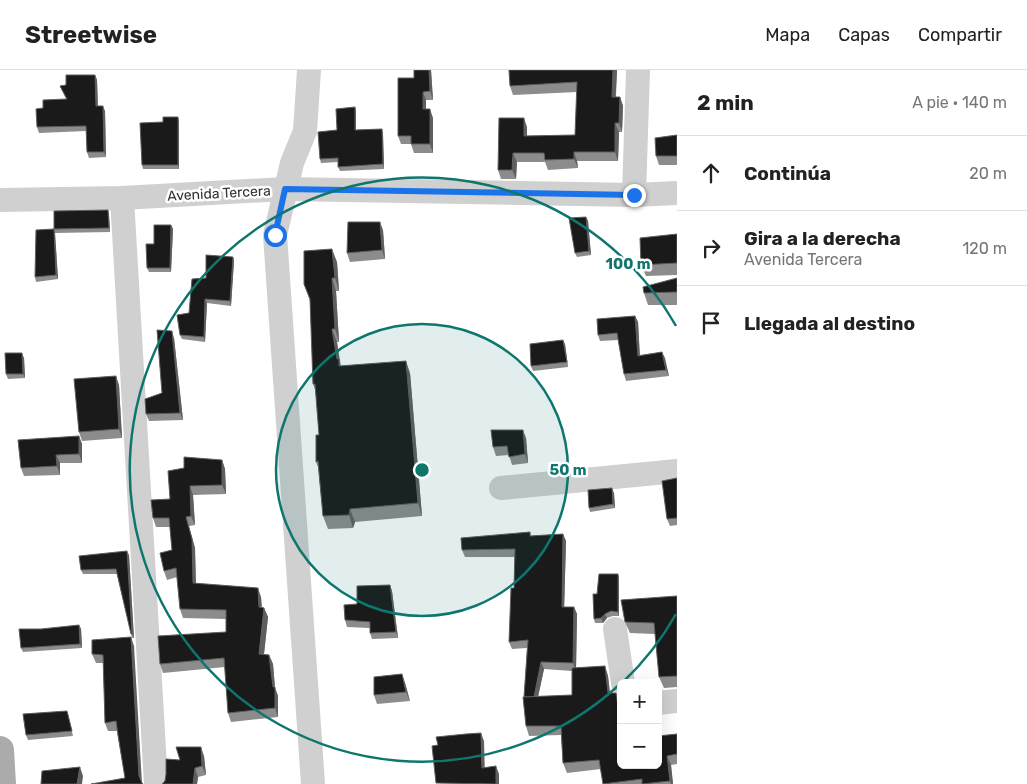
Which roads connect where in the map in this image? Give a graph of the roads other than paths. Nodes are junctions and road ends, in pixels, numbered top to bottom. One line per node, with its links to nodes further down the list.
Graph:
1 (310, 70): 3 (street)
2 (638, 70): 5 (street)
3 (285, 189): 5 (street, Avenida Tercera); 6 (street, Avenida Tercera); 17 (street)
4 (677, 193): 5 (street, Avenida Tercera)
5 (634, 195)
6 (122, 198): 7 (street, Avenida Tercera); 16 (street)
7 (0, 200)
8 (677, 471): 9 (street)
9 (502, 488)
10 (615, 629): 11 (street)
11 (622, 679)
12 (677, 701): 13 (street)
13 (662, 703)
14 (0, 750): 15 (main road)
15 (2, 784)
16 (156, 784)
17 (313, 784)

